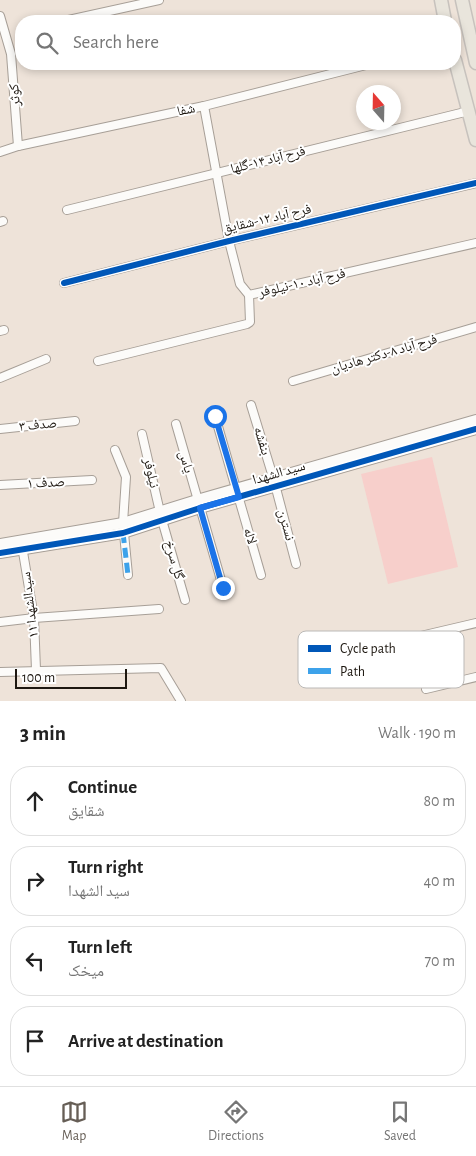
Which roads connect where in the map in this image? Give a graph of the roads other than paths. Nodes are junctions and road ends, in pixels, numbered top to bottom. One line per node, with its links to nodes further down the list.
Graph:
1 (158, 0): 4 (street)
2 (441, 0): 6 (main road)
3 (462, 0): 8 (main road)
4 (127, 4): 5 (street)
5 (86, 15)
6 (445, 15)
7 (0, 18): 14 (street, کوثر)
8 (476, 63)
9 (346, 70): 11 (street, شفا)
10 (458, 70): 12 (main road)
11 (204, 106): 14 (street, شفا); 16 (street)
12 (469, 111): 13 (main road); 16 (street, فرح آباد ۱۴-گلها)
13 (476, 140)
14 (18, 146): 15 (street, شفا)
15 (0, 152)
16 (217, 172): 18 (street, فرح آباد ۱۴-گلها); 19 (street)
17 (476, 183): 19 (street, فرح آباد ۱۲-شقایق)
18 (67, 210)
19 (230, 240): 21 (street, فرح آباد ۱۲-شقایق); 22 (street)
20 (476, 243): 22 (street, فرح آباد ۱۰-نیلوفر)
21 (64, 283)
22 (249, 295): 25 (street, فرح آباد ۱۰-نیلوفر)
23 (476, 327): 27 (street, فرح آباد ۸-دکتر هادیان)
24 (46, 359): 26 (street)
25 (98, 361)
26 (0, 378)
27 (293, 381)
28 (251, 405): 39 (street, بنفشه)
29 (215, 416): 41 (street, لاله)
30 (476, 420): 37 (street, سید الشهدا)
31 (75, 421): 33 (street, صدف ۳)
32 (176, 424): 42 (street, یاس)
33 (0, 429)
34 (476, 429): 37 (street, سید الشهدا)
35 (142, 434): 43 (street, نیلوفر)
36 (114, 450): 44 (street)
37 (320, 469): 39 (street, سید الشهدا)
38 (92, 480): 40 (street, صدف ۱)
39 (274, 482): 41 (street, سید الشهدا); 48 (street, نسترن)
40 (0, 485)
41 (238, 493): 42 (street, سید الشهدا); 50 (street, لاله)
42 (198, 504): 43 (street, سید الشهدا); 51 (street, یاس)
43 (161, 516): 44 (street, سید الشهدا); 52 (street, گل سرخ)
44 (123, 528): 46 (street, سید الشهدا); 49 (street)
45 (0, 544): 46 (street, سید الشهدا)
46 (22, 545): 47 (street, سید الشهدا); 54 (street, سیدالشهدا ۱۱)
47 (0, 552)
48 (296, 564)
49 (128, 575)
50 (261, 575)
51 (223, 588)
52 (185, 600)
53 (159, 609): 54 (street)
54 (34, 618): 55 (street); 58 (street, سیدالشهدا ۱۱)
55 (0, 622)
56 (476, 623): 57 (street)
57 (442, 631)
58 (36, 670): 59 (street); 62 (street)
59 (0, 672)
60 (430, 688): 61 (street)
61 (426, 689)
62 (182, 701)

